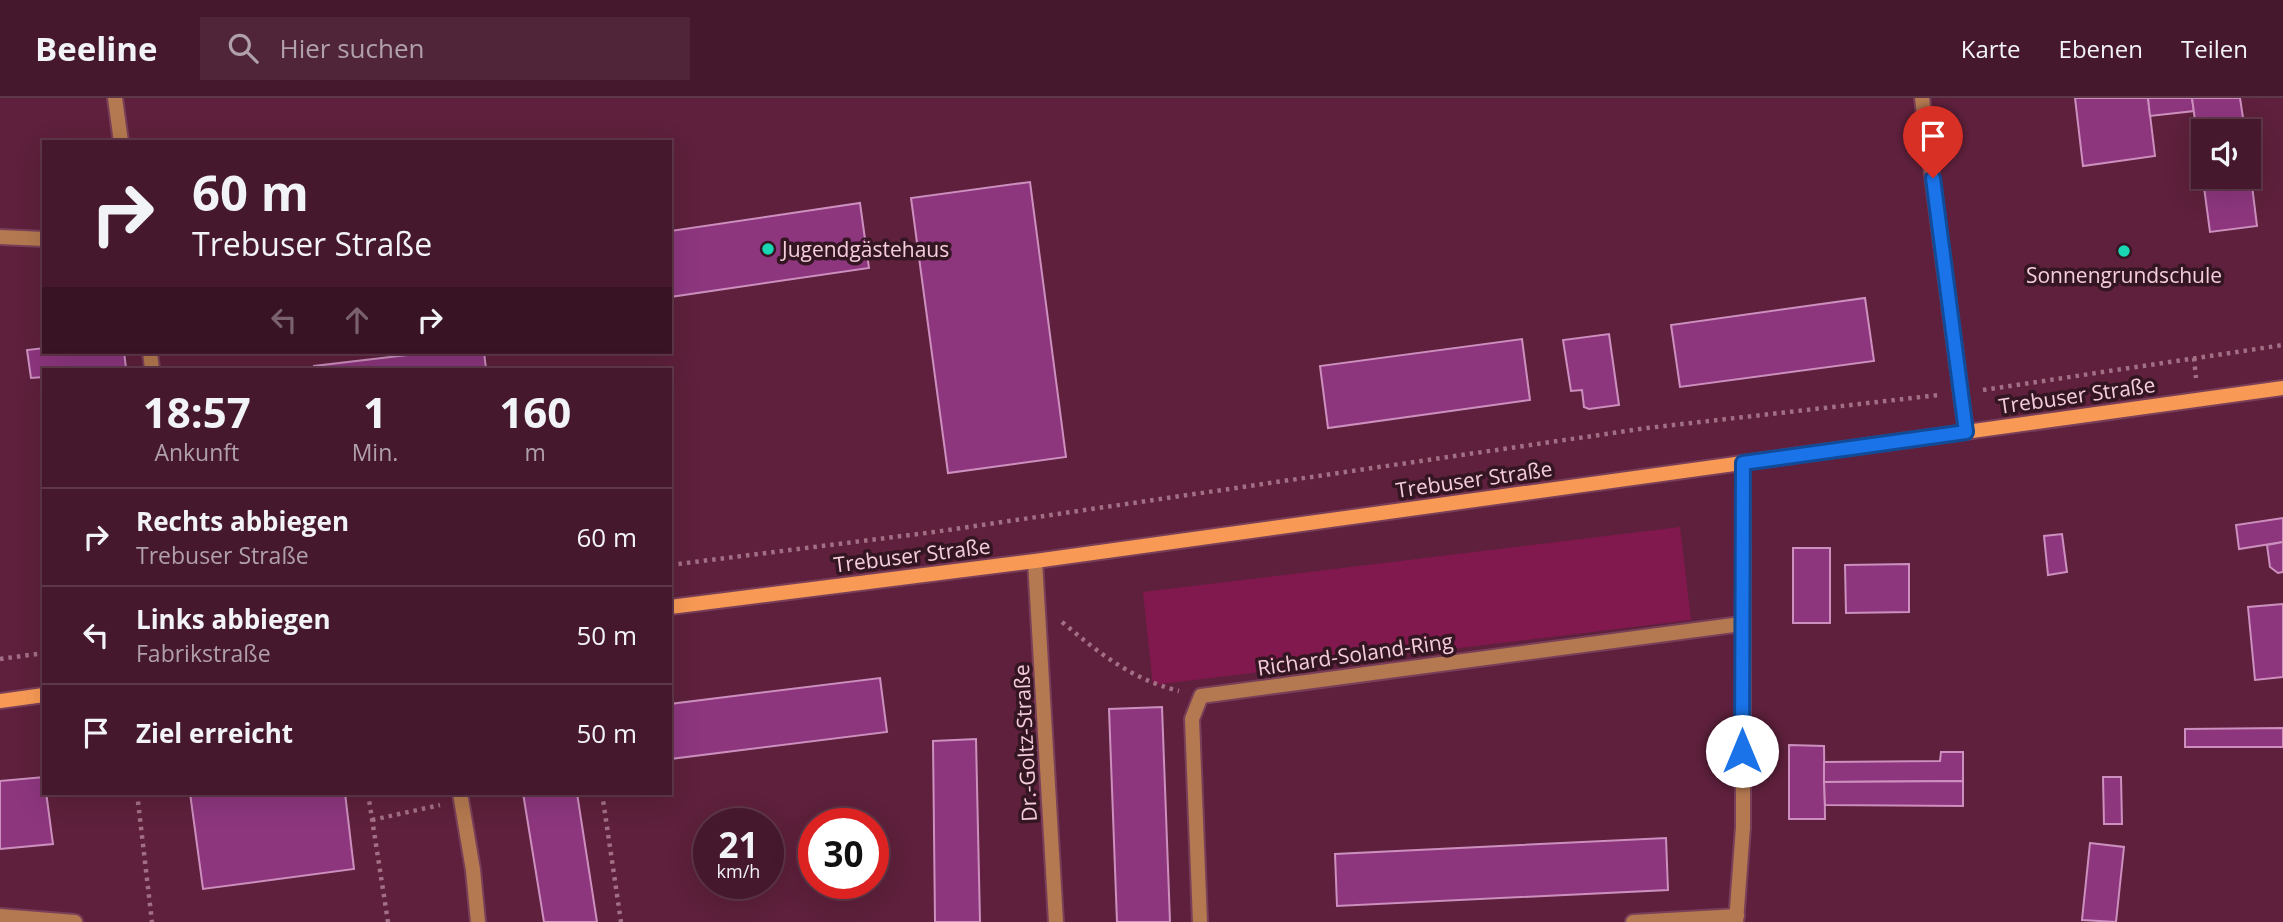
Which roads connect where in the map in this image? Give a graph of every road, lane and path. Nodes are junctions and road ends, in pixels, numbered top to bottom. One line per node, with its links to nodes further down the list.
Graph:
1 (116, 98): 3 (street)
2 (1922, 98): 8 (street)
3 (121, 140)
4 (0, 237): 5 (street)
5 (42, 239)
6 (2283, 345): 8 (path)
7 (2283, 387): 9 (street, Trebuser Straße)
8 (1960, 393): 9 (street); 12 (path)
9 (1966, 432): 10 (street, Trebuser Straße)
10 (1743, 463): 11 (street, Trebuser Straße); 15 (street)
11 (1035, 561): 13 (street, Dr.-Goltz-Straße); 14 (street, Trebuser Straße)
12 (672, 565)
13 (1037, 602): 19 (path); 33 (street, Dr.-Goltz-Straße)
14 (672, 607)
15 (1741, 624): 19 (street, Richard-Soland-Ring); 27 (street)
16 (42, 653): 17 (path)
17 (0, 659)
18 (42, 695): 20 (street)
19 (1200, 696): 34 (street)
20 (0, 701)
21 (137, 795): 30 (path)
22 (368, 795): 25 (path)
23 (602, 795): 32 (path)
24 (461, 796): 25 (path); 28 (street)
25 (372, 820): 31 (path)
26 (0, 916): 29 (street)
27 (1737, 919): 35 (street)
28 (474, 921)
29 (75, 922)
30 (152, 922)
31 (388, 922)
32 (621, 922)
33 (1056, 922)
34 (1200, 922)
35 (1633, 922)

